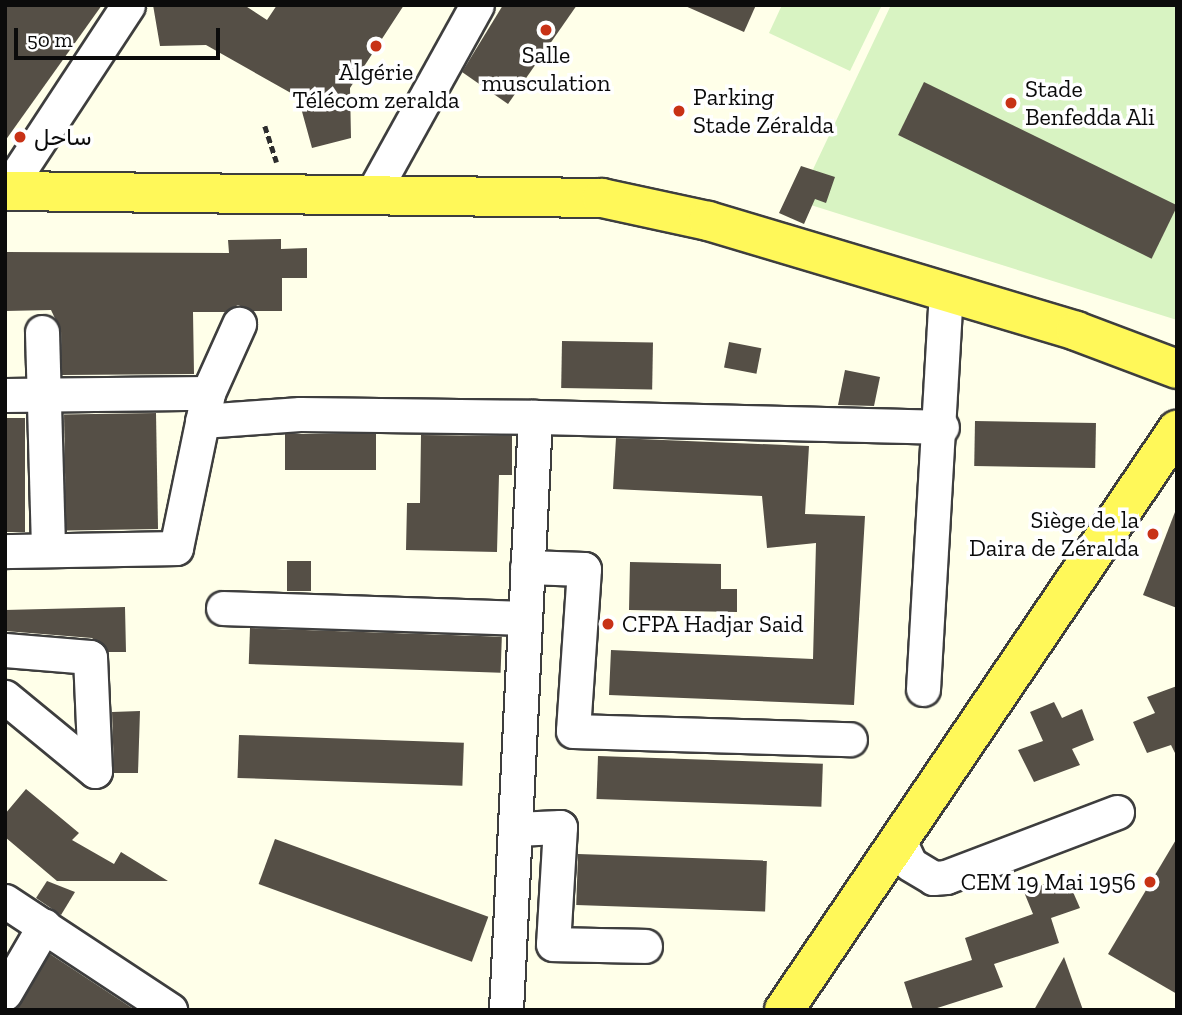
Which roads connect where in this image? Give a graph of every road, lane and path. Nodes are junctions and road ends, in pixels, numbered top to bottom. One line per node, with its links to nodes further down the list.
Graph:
1 (128, 5): 3 (street)
2 (477, 5): 4 (street)
3 (6, 191): 4 (main road)
4 (371, 196): 5 (main road)
5 (946, 292): 8 (main road); 13 (street)
6 (239, 324): 11 (street)
7 (42, 332): 9 (street)
8 (1177, 369)
9 (45, 394): 10 (street); 11 (street); 15 (street)
10 (5, 395)
11 (205, 407): 12 (street); 15 (street)
12 (535, 417): 13 (street); 17 (street)
13 (942, 427): 21 (street)
14 (1177, 430): 26 (main road)
15 (48, 550): 16 (street)
16 (5, 551)
17 (527, 567): 19 (street); 23 (street)
18 (223, 608): 19 (street)
19 (524, 618): 25 (street)
20 (5, 650): 22 (street)
21 (923, 689)
22 (5, 698)
23 (850, 739)
24 (1117, 812): 26 (street)
25 (514, 829): 29 (street); 32 (street)
26 (900, 840): 33 (main road)
27 (5, 901): 28 (street)
28 (44, 926): 30 (street); 31 (street)
29 (645, 946)
30 (5, 993)
31 (170, 1010)
32 (506, 1010)
33 (785, 1010)

